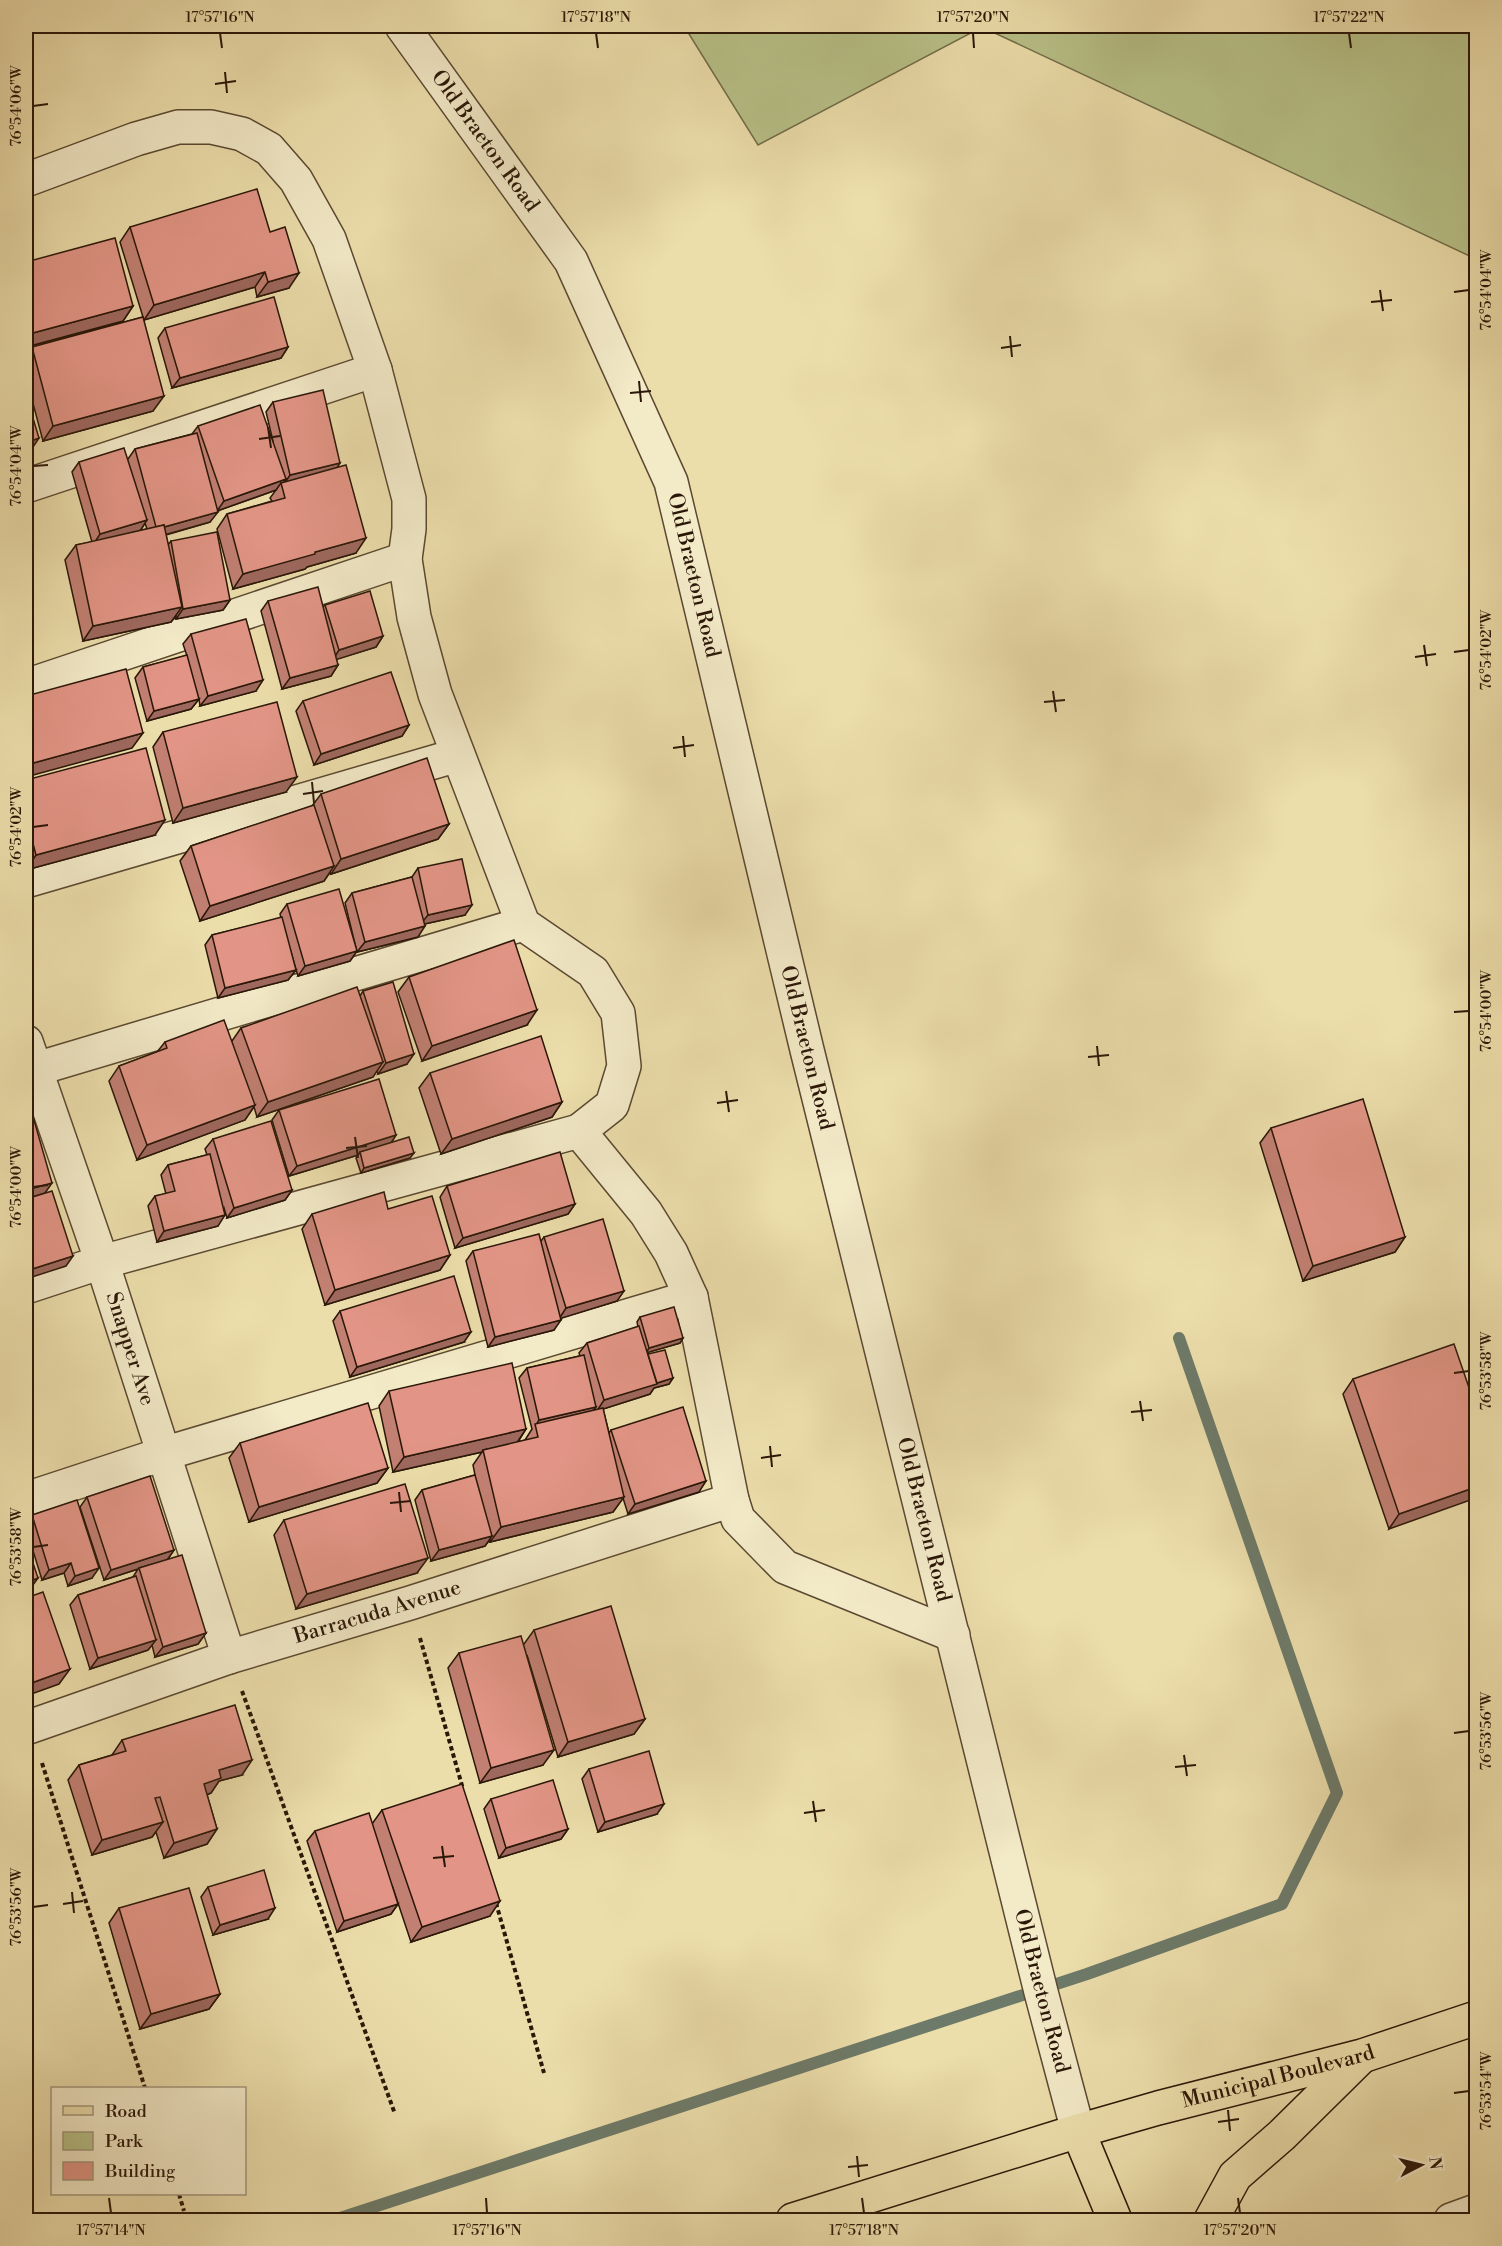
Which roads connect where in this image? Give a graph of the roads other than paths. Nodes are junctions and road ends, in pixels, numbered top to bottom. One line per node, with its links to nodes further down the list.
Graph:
1 (402, 26): 18 (street, Old Braeton Road)
2 (26, 180): 3 (street)
3 (375, 370): 4 (street); 5 (street)
4 (26, 486)
5 (405, 560): 6 (street); 7 (street)
6 (26, 687)
7 (458, 755): 8 (street); 9 (street)
8 (26, 881)
9 (523, 924): 10 (street); 11 (street)
10 (28, 1061): 12 (street, Snapper Ave)
11 (579, 1131): 12 (street); 14 (street)
12 (102, 1262): 13 (street); 15 (street, Snapper Ave)
13 (26, 1287)
14 (691, 1297): 15 (street); 17 (street)
15 (163, 1454): 16 (street); 19 (street, Snapper Ave)
16 (26, 1499)
17 (732, 1500): 18 (street); 19 (street, Barracuda Avenue)
18 (953, 1635): 23 (street, Old Braeton Road)
19 (229, 1657): 20 (street, Barracuda Avenue)
20 (28, 1727)
21 (1476, 2018): 22 (main road, Municipal Boulevard)
22 (1362, 2056): 23 (main road, Municipal Boulevard); 27 (main road)
23 (1078, 2131): 25 (main road, Municipal Boulevard); 26 (main road)
24 (1476, 2211): 28 (street)
25 (793, 2220)
26 (1115, 2220)
27 (1211, 2220)
28 (1451, 2220)

